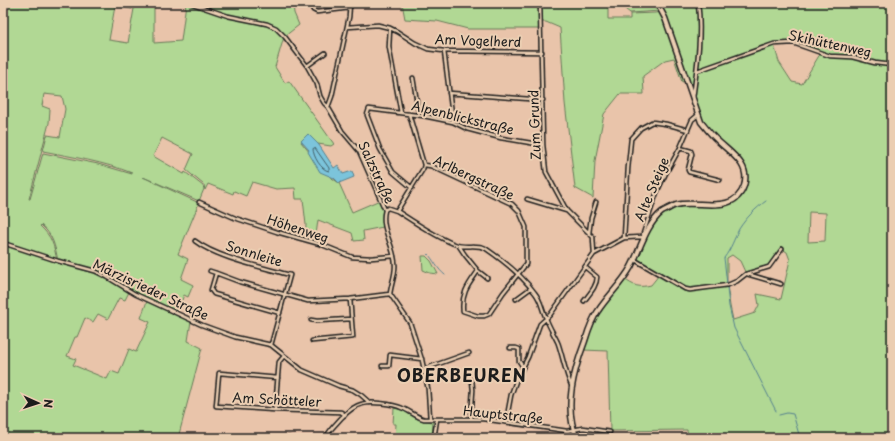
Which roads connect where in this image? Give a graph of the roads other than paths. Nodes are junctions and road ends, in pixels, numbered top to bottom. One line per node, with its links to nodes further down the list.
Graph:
1 (190, 3): 14 (street, Salzstraße)
2 (312, 3): 7 (street)
3 (350, 3): 7 (street)
4 (540, 3): 11 (street, Zum Grund)
5 (656, 3): 19 (main road)
6 (698, 3): 15 (street)
7 (350, 8): 8 (street)
8 (347, 27): 9 (street, Am Vogelherd); 20 (street)
9 (390, 28): 10 (street, Am Vogelherd); 21 (street)
10 (444, 51): 11 (street, Am Vogelherd); 17 (street)
11 (542, 52): 18 (street, Zum Grund)
12 (325, 53): 14 (street)
13 (892, 64): 15 (street, Skihüttenweg)
14 (307, 66): 20 (street, Salzstraße)
15 (697, 71): 19 (street)
16 (413, 78): 23 (street)
17 (449, 93): 18 (street); 25 (street)
18 (543, 100): 27 (street, Zum Grund)
19 (693, 100): 24 (main road)
20 (328, 107): 35 (street, Salzstraße)
21 (401, 113): 22 (street, Alpenblickstraße); 31 (street, Alpenblickstraße)
22 (409, 114): 23 (street, Alpenblickstraße); 29 (street)
23 (419, 115): 25 (street, Alpenblickstraße)
24 (698, 115): 26 (street, Alte Steige); 40 (main road)
25 (453, 122): 27 (street, Alpenblickstraße)
26 (688, 130): 28 (street, Alte Steige); 39 (street)
27 (543, 145): 37 (street, Zum Grund)
28 (680, 148): 30 (street, Alte Steige); 40 (street, Alte Steige)
29 (424, 164): 31 (street); 52 (street, Arlbergstraße)
30 (720, 180)
31 (412, 188): 36 (street)
32 (527, 199): 37 (street)
33 (199, 202): 46 (street, Höhenweg)
34 (596, 202): 38 (street)
35 (385, 210): 36 (street); 46 (street, Salzstraße)
36 (398, 211): 43 (street)
37 (567, 211): 38 (street, Zum Grund)
38 (589, 233): 45 (street)
39 (624, 238): 40 (street); 45 (street)
40 (644, 239): 47 (main road)
41 (195, 241): 57 (street, Sonnleite)
42 (3, 243): 67 (street, Märzisrieder Straße)
43 (459, 246): 50 (street); 52 (street)
44 (782, 250): 53 (street)
45 (594, 254): 48 (street)
46 (394, 256): 58 (street, Salzstraße)
47 (634, 260): 53 (street); 77 (main road)
48 (585, 267): 61 (street); 63 (street)
49 (210, 271): 51 (street)
50 (478, 271): 52 (street, Arlbergstraße); 54 (street)
51 (216, 273): 57 (street); 62 (street)
52 (518, 274): 56 (street)
53 (746, 274): 55 (street)
54 (487, 278)
55 (781, 284)
56 (531, 288): 60 (street); 63 (street)
57 (285, 294): 59 (street); 62 (street, Sonnleite)
58 (390, 294): 59 (street); 71 (street)
59 (350, 299): 64 (street)
60 (516, 299)
61 (584, 300)
62 (280, 313): 67 (street, Sonnleite)
63 (546, 318): 73 (street); 77 (street)
64 (352, 319): 65 (street); 66 (street)
65 (311, 320)
66 (312, 341)
67 (271, 345): 70 (street, Märzisrieder Straße)
68 (510, 348): 73 (street)
69 (469, 353): 74 (street)
70 (284, 356): 75 (street); 78 (street, Märzisrieder Straße)
71 (422, 359): 72 (street); 74 (street)
72 (382, 366)
73 (523, 367): 84 (street)
74 (424, 369): 81 (street)
75 (278, 378): 79 (street); 79 (street, Am Schötteler)
76 (472, 380): 83 (street)
77 (572, 387): 85 (main road)
78 (370, 403): 80 (street); 81 (street, Hauptstraße)
79 (275, 410): 80 (street, Am Schötteler)
80 (345, 415): 89 (street)
81 (430, 419): 82 (street, Hauptstraße)
82 (437, 419): 83 (street, Hauptstraße); 90 (street)
83 (471, 419): 84 (street, Hauptstraße)
84 (506, 422): 85 (street, Hauptstraße)
85 (573, 430): 86 (street, Hauptstraße); 91 (main road)
86 (610, 432)
87 (261, 438): 88 (street)
88 (289, 438)
89 (326, 438)
90 (434, 438)
91 (577, 438)

